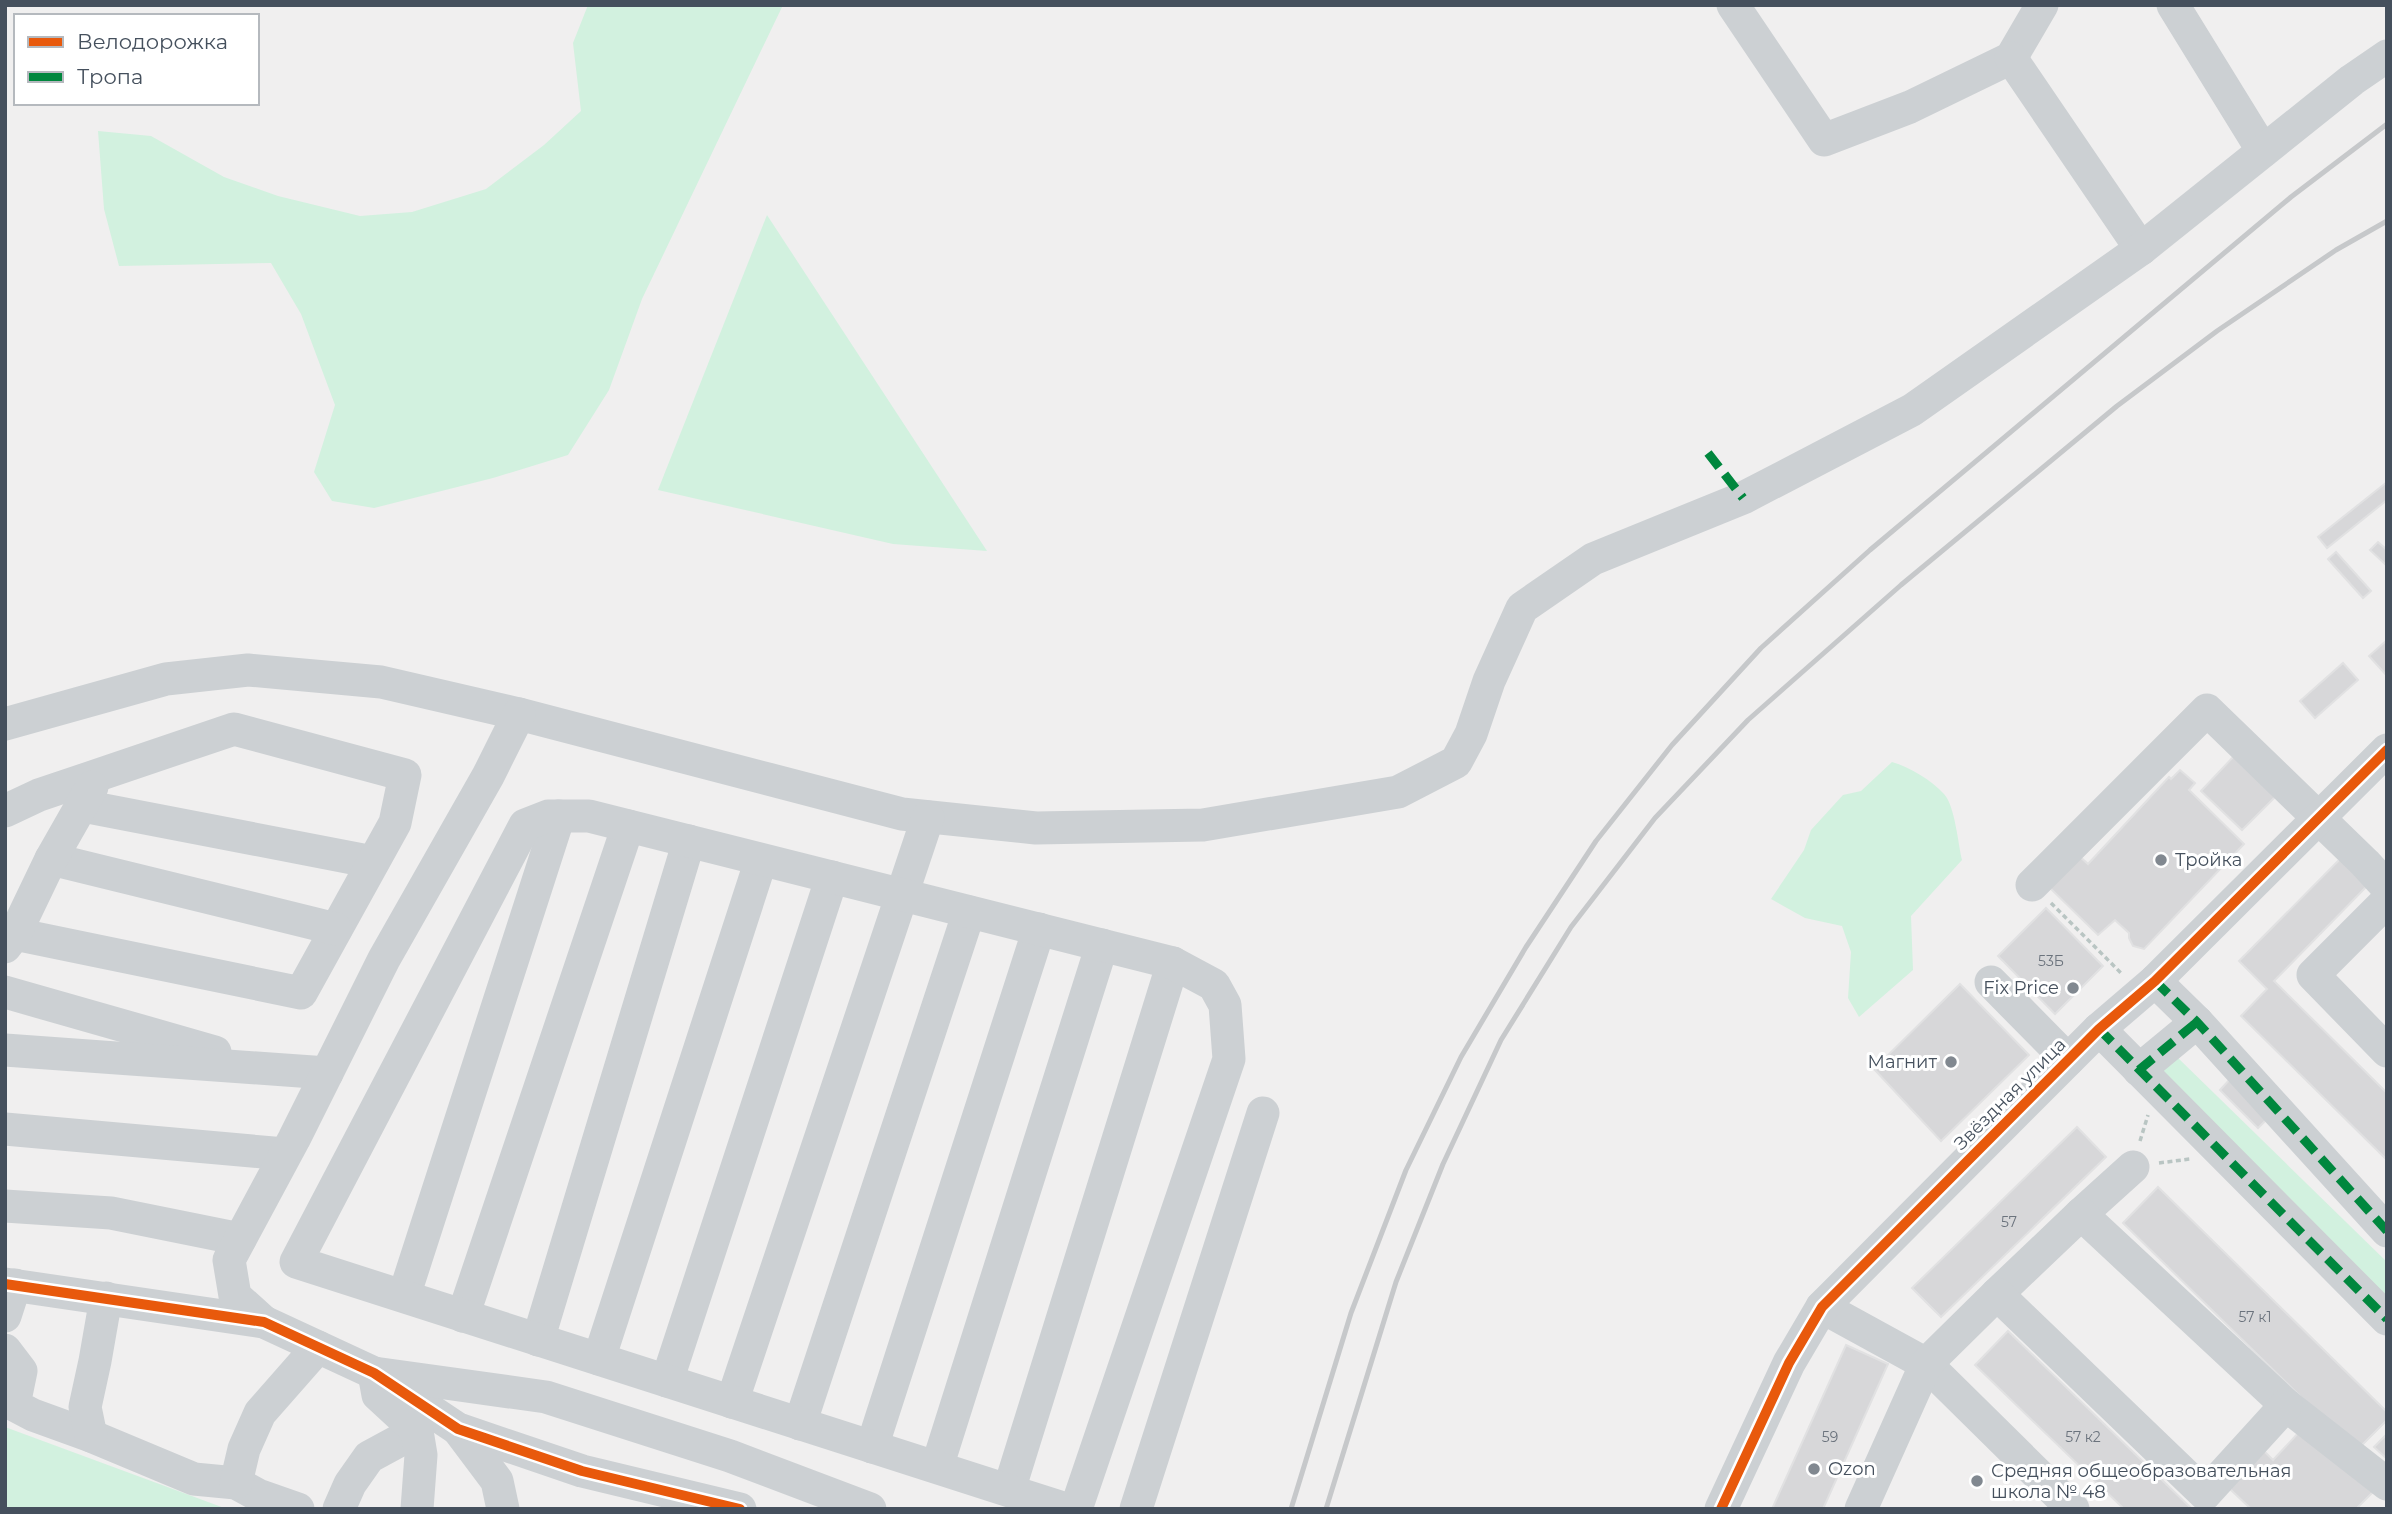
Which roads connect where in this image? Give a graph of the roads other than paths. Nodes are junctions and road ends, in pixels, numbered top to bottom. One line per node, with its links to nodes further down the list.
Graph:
1 (1734, 5): 5 (street)
2 (2042, 5): 5 (street)
3 (2173, 5): 6 (street)
4 (2387, 56): 6 (street)
5 (2011, 58): 7 (street)
6 (2263, 151): 7 (street)
7 (2141, 249): 15 (street)
8 (519, 714): 9 (street); 15 (street); 42 (street)
9 (5, 724)
10 (2387, 750): 16 (street, Звёздная улица)
11 (98, 775): 12 (street); 13 (street); 21 (street)
12 (83, 806): 19 (street); 21 (street)
13 (5, 811)
14 (559, 816): 17 (street); 54 (street); 54 (street)
15 (928, 817): 25 (street)
16 (2318, 817): 23 (street); 24 (street); 34 (street, Звёздная улица)
17 (628, 826): 18 (street); 57 (street)
18 (689, 841): 20 (street); 60 (street)
19 (51, 859): 28 (street); 30 (street)
20 (761, 860): 22 (street); 63 (street)
21 (373, 862): 28 (street)
22 (832, 877): 25 (street); 66 (street)
23 (2032, 885)
24 (2387, 887)
25 (902, 895): 27 (street); 67 (street)
26 (2387, 901): 39 (street)
27 (969, 912): 29 (street); 69 (street)
28 (336, 929): 30 (street)
29 (1039, 929): 31 (street); 73 (street)
30 (10, 941)
31 (1102, 945): 32 (street); 74 (street)
32 (1173, 963): 77 (street); 85 (street)
33 (1991, 982): 40 (street)
34 (2148, 987): 36 (street); 37 (street, Звёздная улица)
35 (5, 992): 41 (street)
36 (2197, 1022): 43 (street); 50 (street)
37 (2099, 1029): 40 (street, Звёздная улица); 43 (street)
38 (5, 1049): 41 (street)
39 (2387, 1051)
40 (2068, 1060): 56 (street, Звёздная улица)
41 (278, 1070): 42 (street)
42 (327, 1073): 46 (street)
43 (2148, 1078): 58 (street)
44 (1263, 1112): 86 (street)
45 (5, 1129): 46 (street)
46 (285, 1154): 51 (street)
47 (2133, 1167): 49 (street)
48 (5, 1206): 51 (street)
49 (2081, 1214): 52 (street); 68 (street)
50 (2387, 1231)
51 (240, 1239): 59 (street)
52 (1997, 1294): 64 (street); 68 (street)
53 (9, 1295): 55 (street)
54 (404, 1296): 57 (street)
55 (106, 1298): 59 (street); 72 (street)
56 (1822, 1307): 64 (street); 87 (street, Звёздная улица)
57 (463, 1316): 60 (street)
58 (2387, 1320)
59 (264, 1322): 61 (street)
60 (538, 1340): 63 (street)
61 (318, 1347): 65 (street); 75 (street)
62 (5, 1350): 72 (street)
63 (599, 1359): 66 (street)
64 (1926, 1364): 88 (street); 89 (street)
65 (374, 1373): 70 (street); 71 (street); 83 (street)
66 (667, 1381): 67 (street)
67 (732, 1402): 69 (street)
68 (2286, 1405): 76 (street)
69 (800, 1424): 73 (street)
70 (458, 1429): 81 (street); 82 (street)
71 (417, 1431): 79 (street); 80 (street)
72 (92, 1436): 75 (street)
73 (872, 1447): 74 (street)
74 (937, 1468): 77 (street)
75 (236, 1483): 78 (street)
76 (2387, 1484)
77 (1009, 1490): 84 (street)
78 (298, 1509)
79 (339, 1509)
80 (417, 1509)
81 (503, 1509)
82 (740, 1509)
83 (870, 1509)
84 (1066, 1509)
85 (1076, 1509)
86 (1136, 1509)
87 (1721, 1509)
88 (1861, 1509)
89 (2073, 1509)

